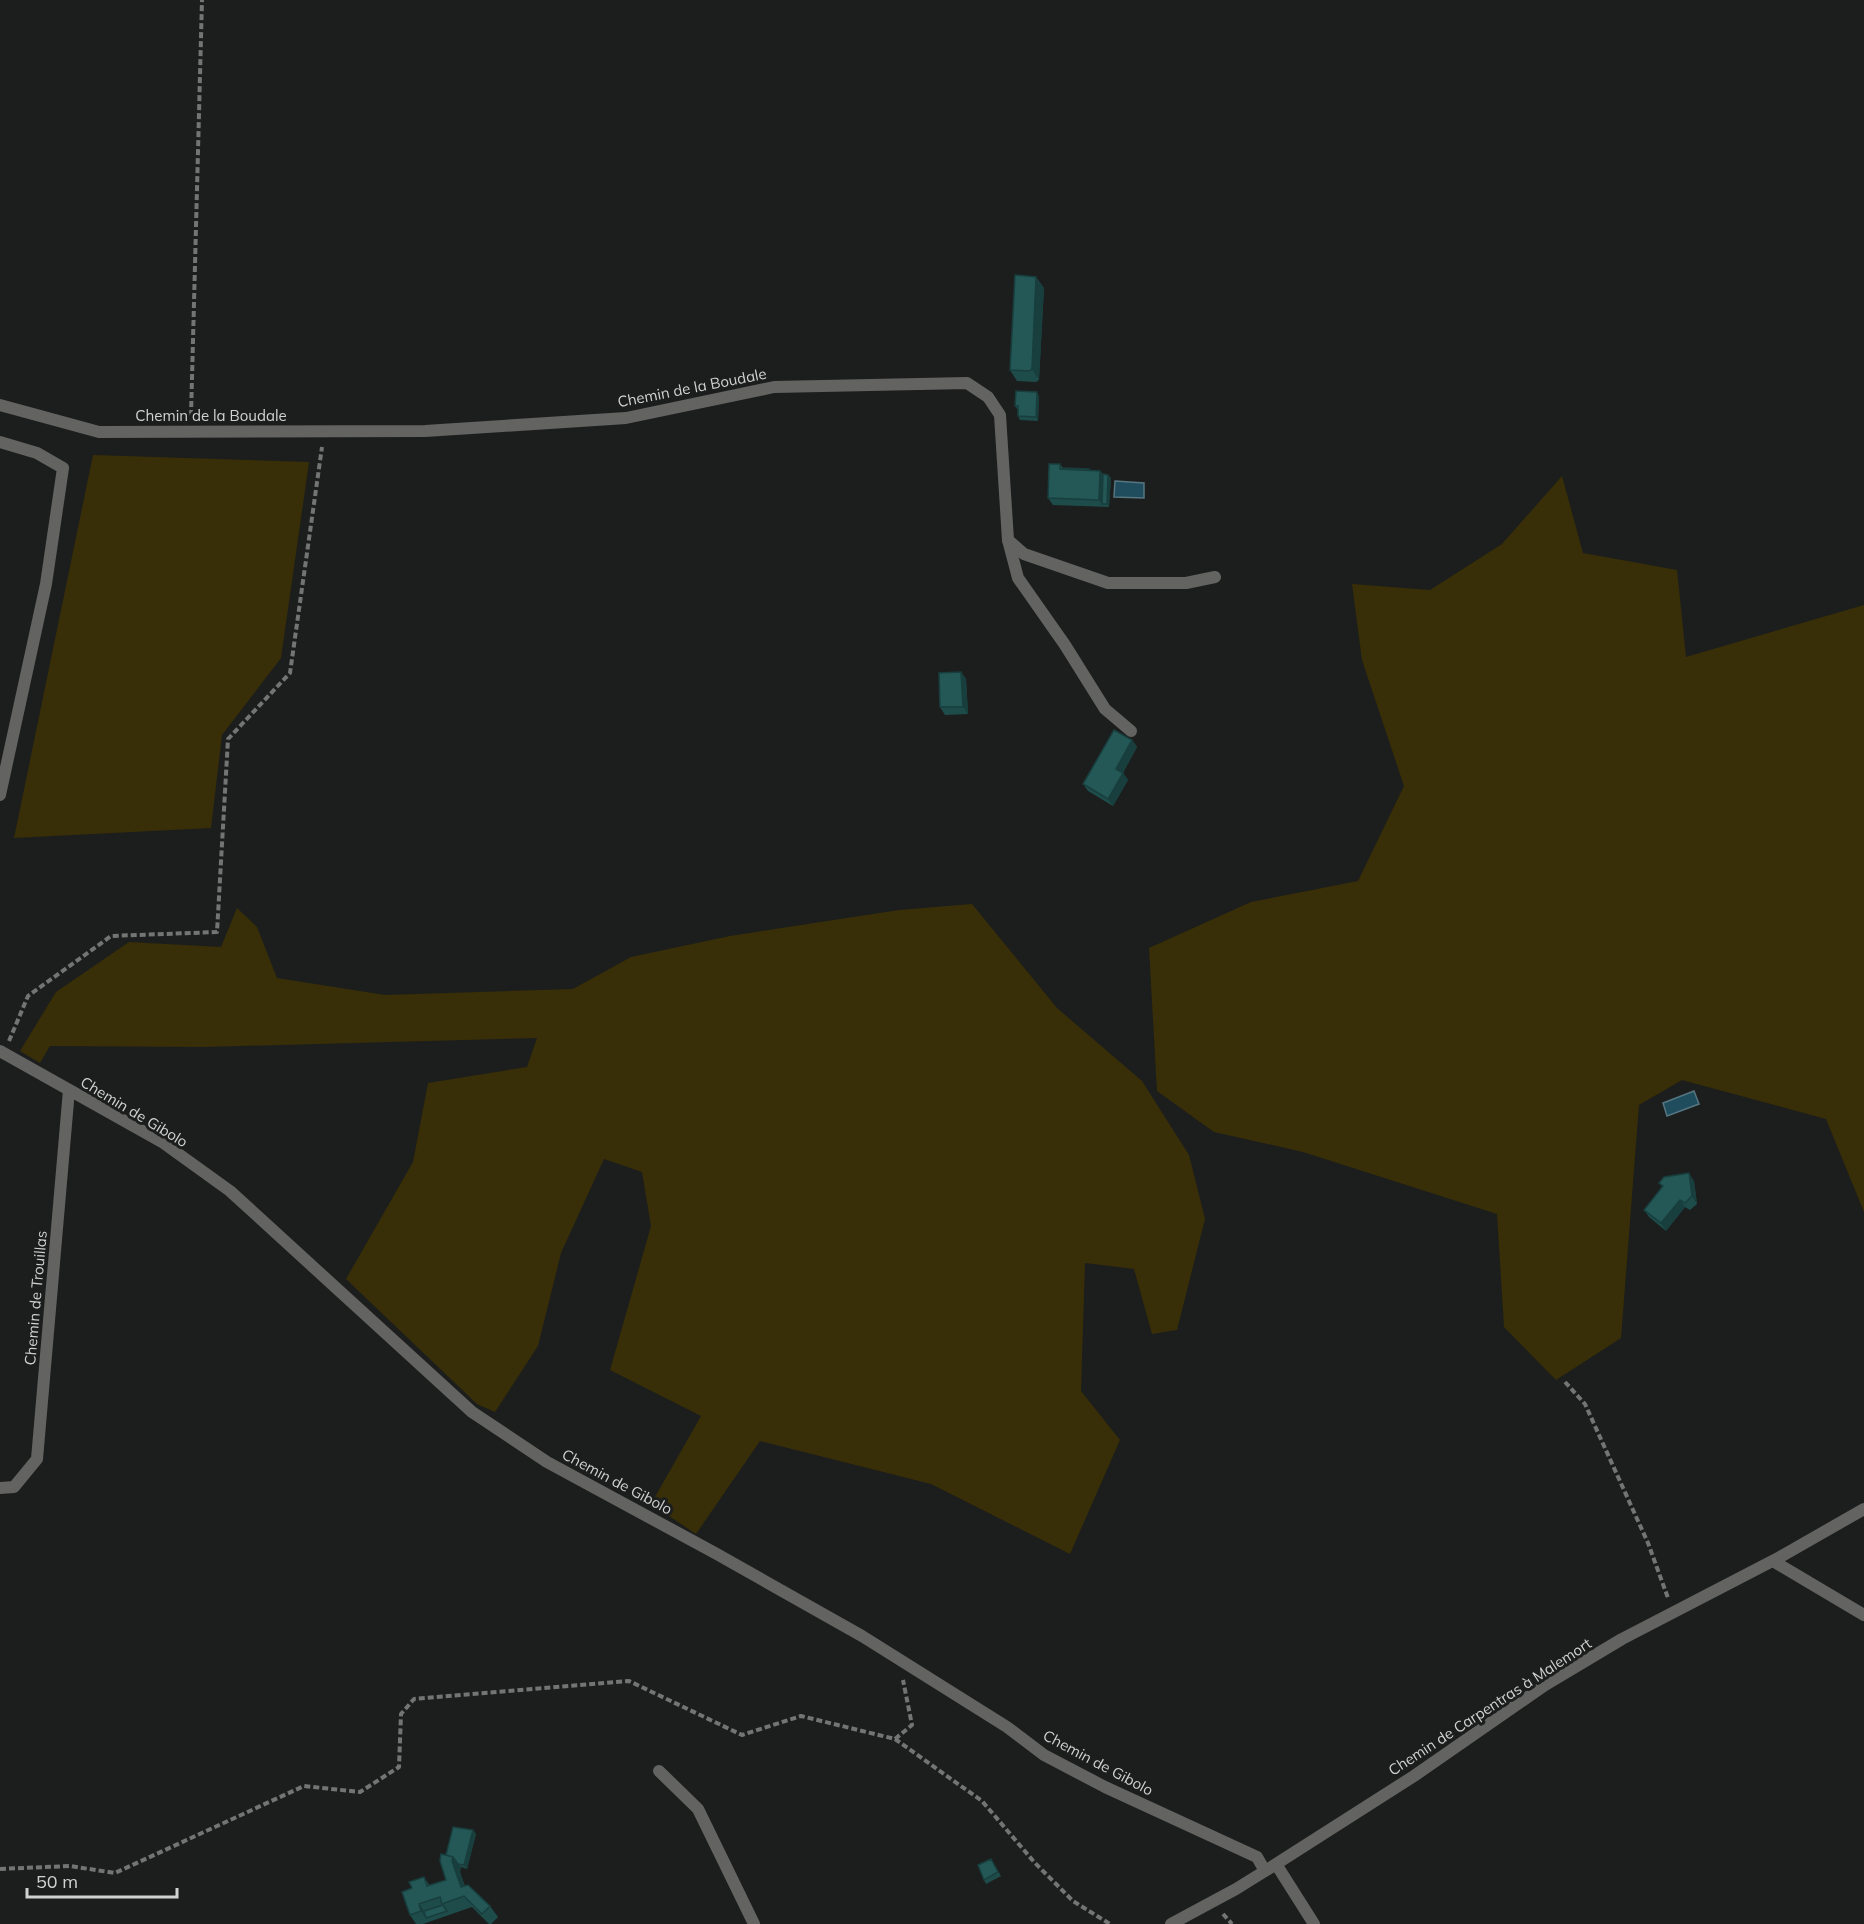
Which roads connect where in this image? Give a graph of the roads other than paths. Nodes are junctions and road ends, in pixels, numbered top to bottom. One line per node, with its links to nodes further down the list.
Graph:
1 (0, 405): 3 (street, Chemin de la Boudale)
2 (0, 442): 6 (street)
3 (1008, 540): 4 (street); 5 (street, Chemin de la Boudale)
4 (1215, 577)
5 (1131, 731)
6 (0, 795)
7 (2, 1052): 8 (street, Chemin de Gibolo)
8 (69, 1090): 9 (street, Chemin de Trouillas); 14 (street, Chemin de Gibolo)
9 (0, 1488)
10 (1864, 1509): 11 (street, Chemin de Carpentras à Malemort)
11 (1773, 1561): 12 (street); 14 (street, Chemin de Carpentras à Malemort)
12 (1864, 1615)
13 (659, 1771): 15 (street)
14 (1270, 1868): 16 (street, Chemin de Carpentras à Malemort); 17 (street, Chemin de Gibolo)
15 (754, 1924)
16 (1171, 1924)
17 (1314, 1924)

